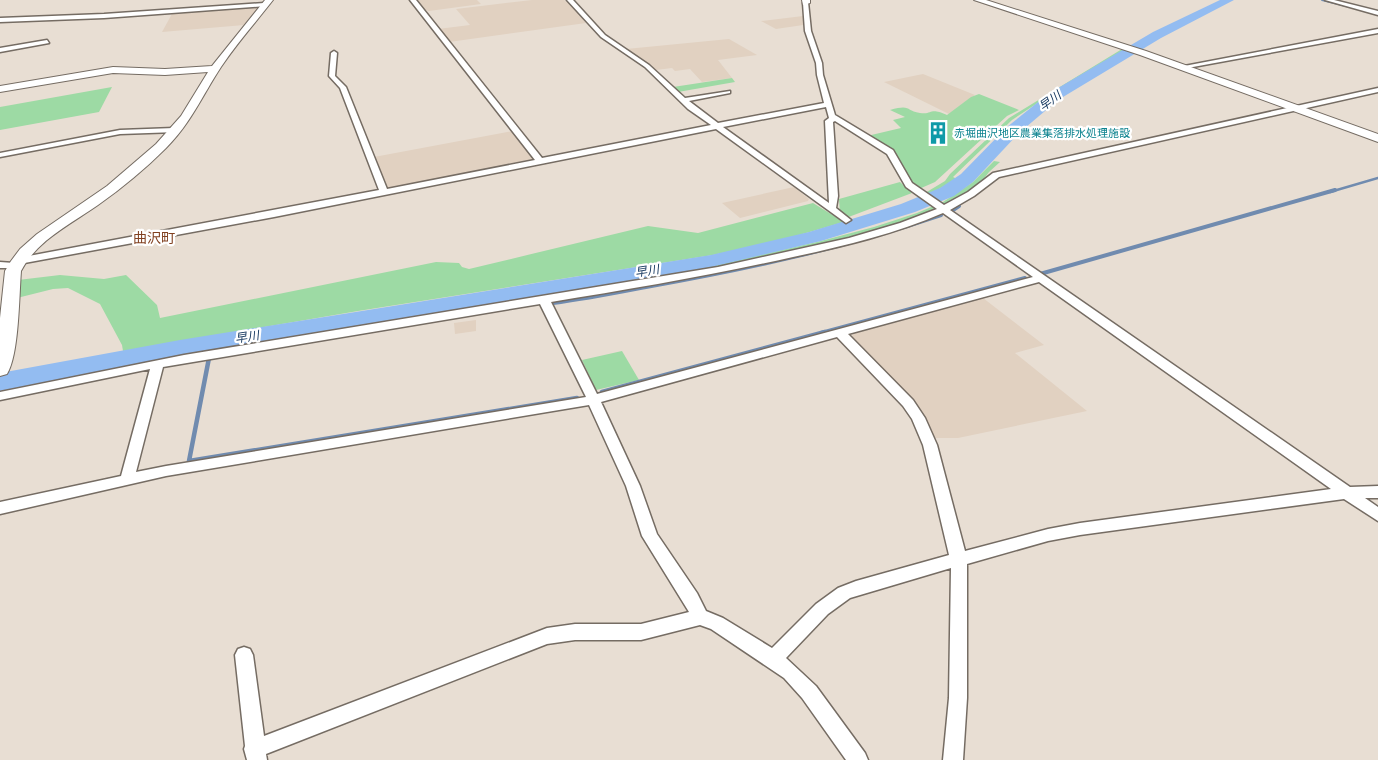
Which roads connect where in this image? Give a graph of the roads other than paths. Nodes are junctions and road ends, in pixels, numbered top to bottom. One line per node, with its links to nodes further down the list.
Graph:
1 (413, 0): 26 (street)
2 (570, 0): 18 (street)
3 (978, 0): 13 (street)
4 (1328, 0): 7 (street)
5 (806, 2): 19 (street)
6 (266, 3): 8 (street); 14 (street)
7 (1378, 13)
8 (0, 20)
9 (1378, 30): 13 (street)
10 (47, 42): 11 (street)
11 (0, 50)
12 (334, 53): 27 (street)
13 (1182, 67): 20 (street)
14 (215, 69): 15 (street); 23 (street)
15 (0, 89)
16 (1378, 90): 20 (street)
17 (728, 92): 18 (street)
18 (683, 100): 22 (street)
19 (828, 104): 21 (street); 22 (street)
20 (1296, 109): 24 (street); 28 (street)
21 (834, 118): 28 (street); 29 (street)
22 (718, 126): 26 (street); 29 (street)
23 (174, 130): 25 (street); 31 (street)
24 (1378, 138)
25 (0, 155)
26 (539, 160): 27 (street)
27 (384, 192): 31 (street)
28 (941, 208): 33 (street); 34 (street)
29 (831, 209): 30 (street)
30 (846, 220)
31 (17, 264): 32 (street); 37 (street)
32 (0, 265)
33 (1041, 278): 35 (street); 42 (street)
34 (544, 300): 36 (street); 39 (street)
35 (840, 333): 39 (street); 45 (street)
36 (157, 365): 38 (street); 40 (street)
37 (0, 370)
38 (0, 396)
39 (594, 399): 40 (street); 46 (street)
40 (127, 479): 43 (street)
41 (1378, 492): 42 (street)
42 (1347, 494): 44 (street); 45 (street)
43 (0, 508)
44 (1378, 515)
45 (958, 560): 48 (street); 51 (street)
46 (700, 617): 48 (street); 49 (street)
47 (244, 655): 49 (street)
48 (774, 659): 50 (street)
49 (255, 754)
50 (858, 760)
51 (953, 760)

